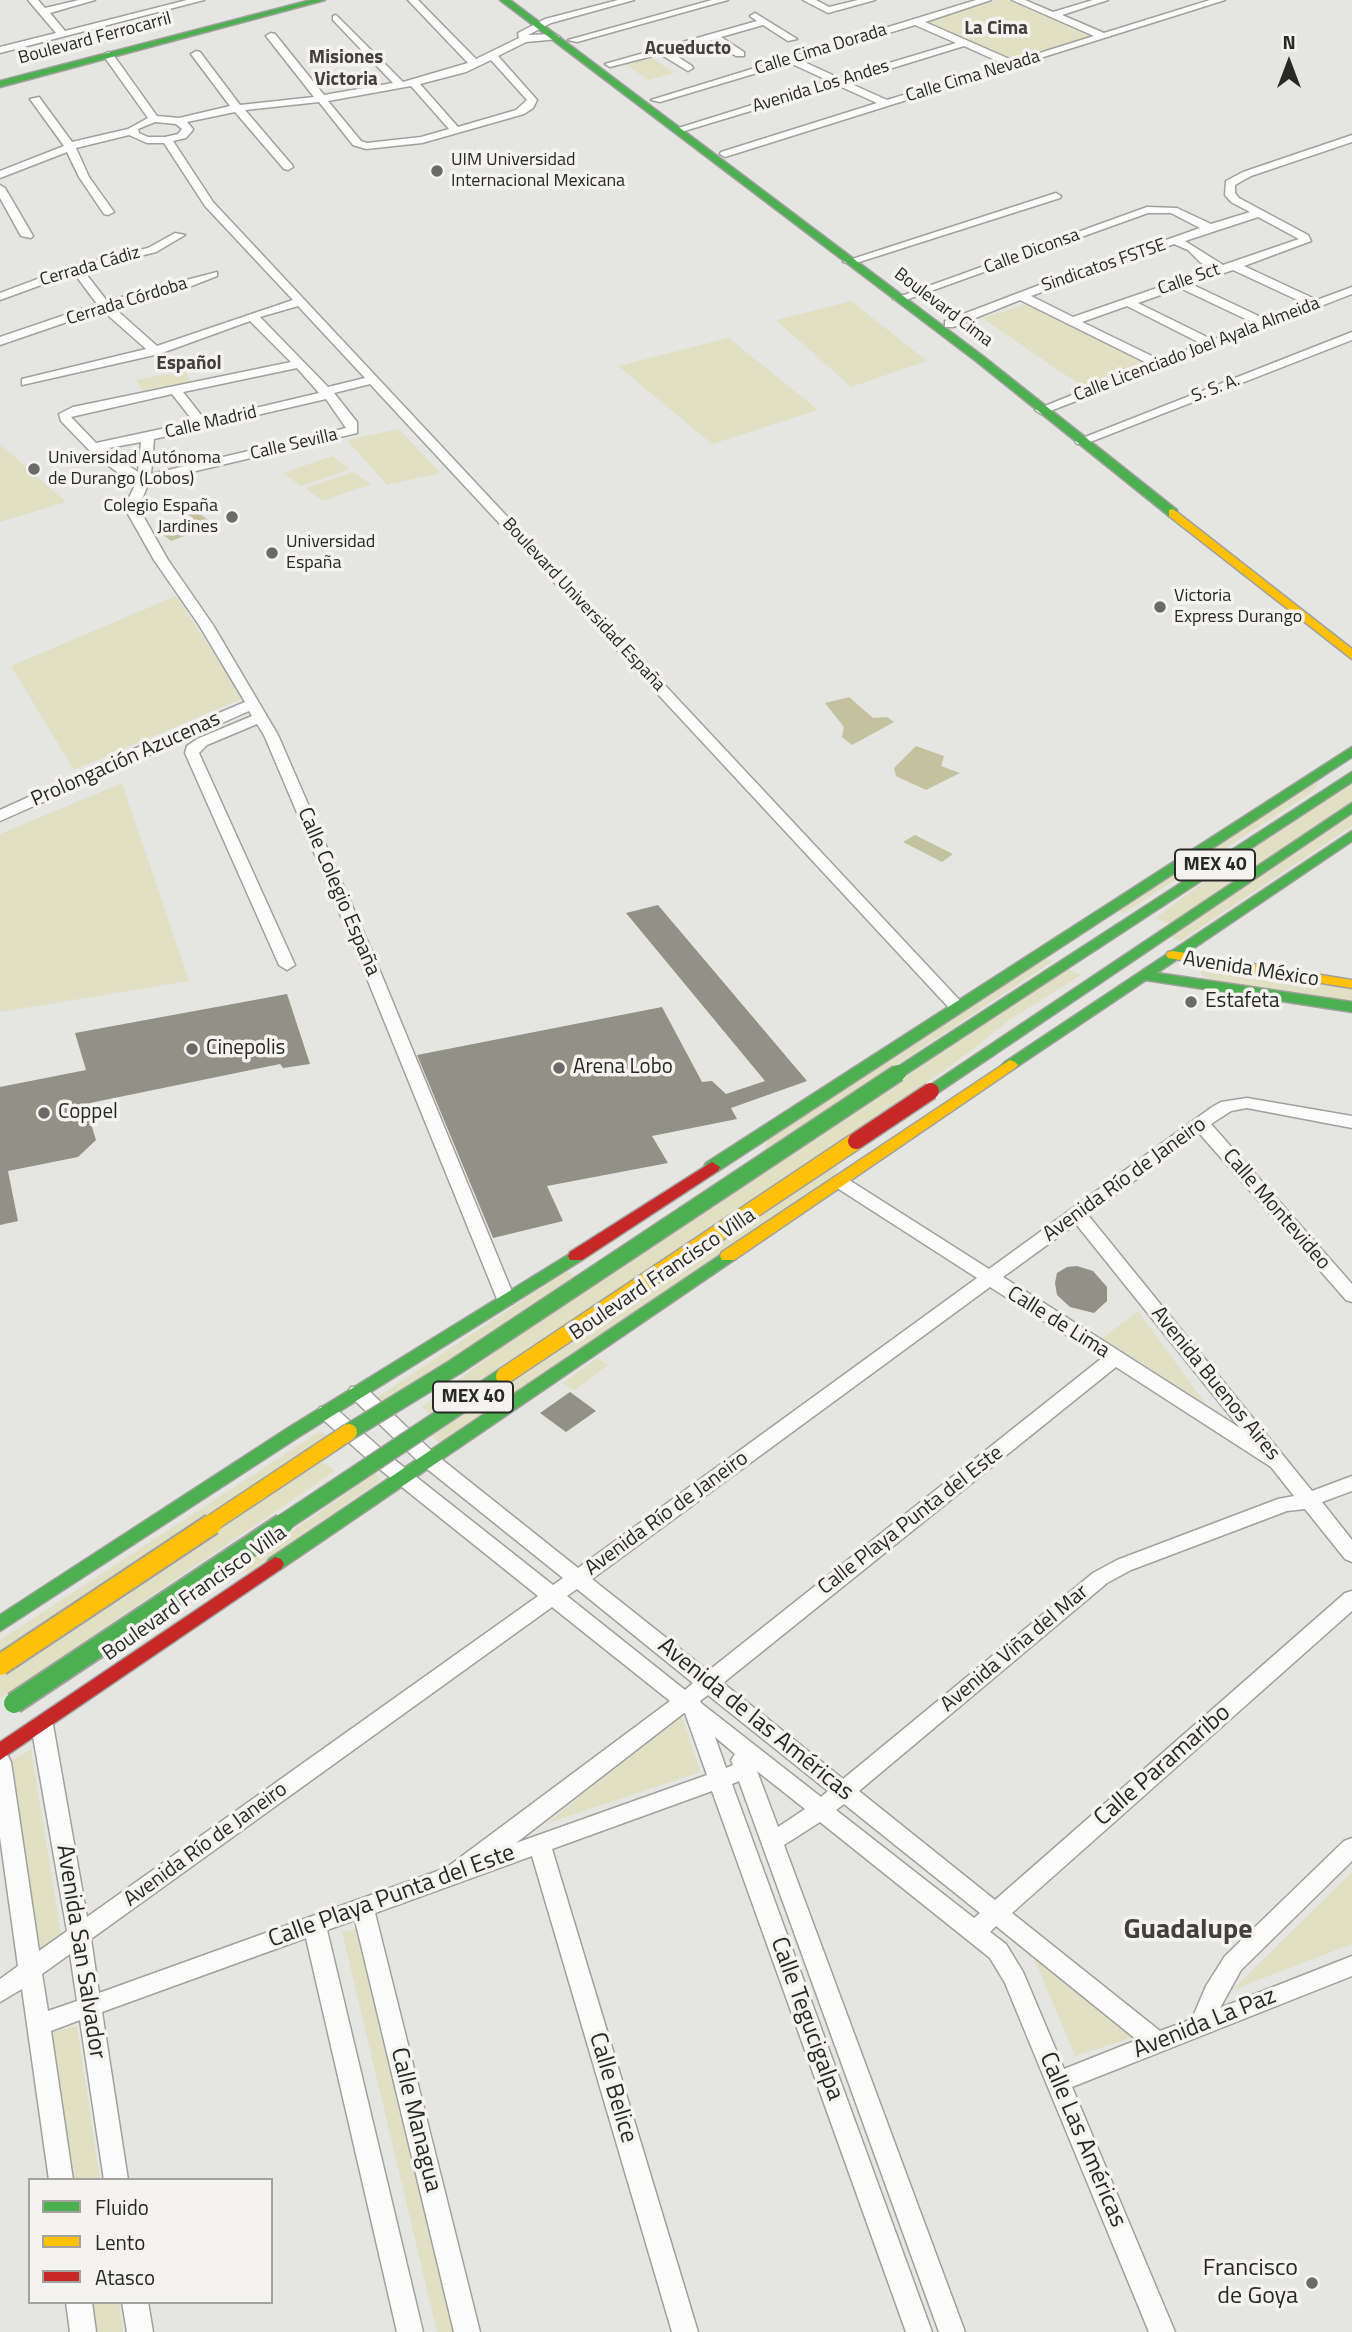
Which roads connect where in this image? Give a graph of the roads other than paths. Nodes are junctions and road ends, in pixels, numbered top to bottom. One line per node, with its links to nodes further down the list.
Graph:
1 (33, 0): 17 (street)
2 (90, 0): 17 (street)
3 (199, 0): 25 (street)
4 (321, 0): 37 (main road, Boulevard Ferrocarril)
5 (413, 0): 40 (street)
6 (504, 0): 24 (main road, Boulevard Cima)
7 (520, 0): 24 (main road, Boulevard Cima)
8 (629, 0): 24 (street)
9 (705, 0): 18 (street)
10 (723, 0): 18 (street)
11 (808, 0): 12 (street)
12 (870, 0)
13 (986, 0): 22 (street, Calle Cima Dorada)
14 (1017, 0): 20 (street)
15 (1103, 0): 20 (street)
16 (1220, 0): 28 (street, Calle Cima Nevada)
17 (43, 12): 25 (street)
18 (665, 13): 30 (street)
19 (752, 14): 23 (street)
20 (1053, 15): 28 (street)
21 (337, 18): 47 (street)
22 (915, 21): 32 (street); 39 (street, Calle Cima Dorada)
23 (765, 22): 27 (street); 31 (street)
24 (543, 23): 29 (street); 30 (main road, Boulevard Cima)
25 (62, 34): 33 (street)
26 (271, 36): 49 (street)
27 (713, 36): 34 (street); 36 (street)
28 (1103, 36): 41 (street, Calle Cima Nevada)
29 (524, 38): 30 (street); 38 (street)
30 (565, 38): 42 (main road, Boulevard Cima)
31 (792, 39)
32 (965, 43): 41 (street); 44 (street, Avenida Los Andes)
33 (0, 50)
34 (661, 50): 42 (street); 43 (street)
35 (197, 54): 52 (street)
36 (740, 54)
37 (108, 55): 46 (main road, Boulevard Ferrocarril); 53 (street)
38 (493, 56): 40 (street); 57 (street)
39 (791, 59): 44 (street); 50 (street, Calle Cima Dorada)
40 (475, 64): 45 (street)
41 (1013, 64): 51 (street, Calle Cima Nevada)
42 (603, 66): 50 (main road, Boulevard Cima); 55 (main road, Boulevard Cima)
43 (688, 68)
44 (838, 81): 51 (street); 55 (street, Avenida Los Andes)
45 (413, 83): 47 (street); 57 (street)
46 (0, 84)
47 (401, 86): 49 (street)
48 (35, 99): 60 (street)
49 (320, 99): 52 (street); 57 (street)
50 (656, 100): 55 (main road, Boulevard Cima)
51 (886, 104): 61 (street, Calle Cima Nevada)
52 (237, 108): 54 (street); 62 (street)
53 (154, 119): 54 (street); 56 (street)
54 (179, 121): 59 (street)
55 (683, 128): 61 (main road, Boulevard Cima); 68 (main road, Boulevard Cima)
56 (132, 131): 59 (street); 60 (street)
57 (456, 131)
58 (1352, 138): 67 (street)
59 (167, 140): 82 (street, Boulevard Universidad España)
60 (70, 147): 63 (street); 66 (street)
61 (725, 154): 68 (main road, Boulevard Cima)
62 (289, 167)
63 (0, 175)
64 (0, 188): 71 (street)
65 (1056, 196): 73 (street)
66 (108, 212)
67 (1260, 214): 69 (street, Sindicatos FSTSE); 74 (street, Calle Sct)
68 (808, 225): 73 (main road, Boulevard Cima)
69 (1210, 228): 72 (street, Sindicatos FSTSE); 81 (street, Calle Diconsa)
70 (179, 235): 75 (street, Cerrada Cádiz)
71 (27, 236)
72 (1176, 241): 74 (street); 79 (street, Sindicatos FSTSE)
73 (855, 261): 81 (main road, Boulevard Cima)
74 (1227, 267): 77 (street, Calle Sct); 85 (street)
75 (76, 268): 80 (street, Cerrada Cádiz); 84 (street)
76 (213, 274): 84 (street, Cerrada Córdoba)
77 (1179, 283): 83 (street, Calle Sct); 89 (street)
78 (1352, 290): 85 (street, Calle Licenciado Joel Ayala Almeida)
79 (1021, 296): 87 (street); 88 (street, Sindicatos FSTSE)
80 (0, 297)
81 (905, 297): 88 (main road, Boulevard Cima); 100 (main road, Boulevard Cima)
82 (300, 302): 86 (street); 97 (street, Boulevard Universidad España)
83 (1127, 302): 87 (street, Calle Sct); 92 (street)
84 (104, 304): 91 (street, Cerrada Córdoba); 93 (street)
85 (1317, 304): 89 (street, Calle Licenciado Joel Ayala Almeida)
86 (252, 316): 93 (street); 95 (street)
87 (1073, 321): 94 (street)
88 (949, 324): 100 (main road, Boulevard Cima)
89 (1265, 324): 92 (street, Calle Licenciado Joel Ayala Almeida)
90 (1352, 336): 103 (street, S. S. A.)
91 (0, 341)
92 (1212, 344): 94 (street, Calle Licenciado Joel Ayala Almeida)
93 (155, 351): 96 (street)
94 (1157, 363): 100 (street, Calle Licenciado Joel Ayala Almeida)
95 (300, 364): 98 (street); 99 (street)
96 (26, 382)
97 (377, 385): 99 (street, Calle Madrid); 120 (street, Boulevard Universidad España)
98 (176, 391): 101 (street); 104 (street)
99 (329, 396): 101 (street, Calle Madrid); 105 (street, Calle Sevilla)
100 (1047, 407): 103 (main road, Boulevard Cima)
101 (203, 425): 102 (street, Calle Madrid)
102 (148, 437): 104 (street, Calle Madrid); 105 (street)
103 (1088, 439): 106 (main road, Boulevard Cima); 107 (main road, Boulevard Cima)
104 (93, 447): 105 (street)
105 (144, 479): 108 (street, Calle Colegio España)
106 (1352, 638)
107 (1352, 654)
108 (257, 710): 114 (street, Prolongación Azucenas); 117 (street); 128 (street, Calle Colegio España)
109 (1352, 751): 110 (main road)
110 (1328, 768): 112 (main road); 120 (main road)
111 (1352, 776): 112 (main road, Boulevard Francisco Villa / MEX 40)
112 (1332, 789): 143 (main road, Boulevard Francisco Villa / MEX 40, bridge)
113 (1352, 807): 146 (main road, Boulevard Francisco Villa / MEX 40, bridge)
114 (0, 816)
115 (1352, 835): 116 (main road, Boulevard Francisco Villa)
116 (1174, 955): 118 (main road, Boulevard Francisco Villa); 119 (main road, Avenida México)
117 (287, 965)
118 (1143, 975): 121 (main road, Avenida México); 124 (main road, Boulevard Francisco Villa)
119 (1352, 984)
120 (957, 1006): 128 (main road)
121 (1352, 1007)
122 (1352, 1122): 123 (street, Avenida Río de Janeiro)
123 (1201, 1124): 125 (street, Avenida Río de Janeiro); 127 (street, Calle Montevideo)
124 (840, 1182): 126 (street, Calle de Lima); 132 (main road, Boulevard Francisco Villa)
125 (1078, 1214): 126 (street, Avenida Río de Janeiro); 133 (street, Avenida Buenos Aires)
126 (989, 1280): 129 (street, Calle de Lima); 139 (street, Avenida Río de Janeiro)
127 (1352, 1296)
128 (506, 1299): 130 (main road)
129 (1114, 1359): 133 (street, Calle de Lima); 144 (street, Calle Playa Punta del Este)
130 (358, 1392): 131 (main road); 132 (street, Avenida de las Américas)
131 (327, 1412): 135 (street, Avenida de las Américas); 142 (main road)
132 (428, 1459): 135 (main road, Boulevard Francisco Villa); 139 (street, Avenida de las Américas)
133 (1278, 1462): 137 (street, Avenida Buenos Aires)
134 (1352, 1470): 137 (street, Avenida Viña del Mar)
135 (404, 1475): 140 (street, Avenida de las Américas); 147 (main road, Boulevard Francisco Villa)
136 (1352, 1483): 137 (street, Avenida Viña del Mar)
137 (1298, 1498): 138 (street, Avenida Buenos Aires); 153 (street, Avenida Viña del Mar)
138 (1352, 1554)
139 (578, 1578): 140 (street, Avenida Río de Janeiro); 144 (street, Avenida de las Américas)
140 (554, 1595): 145 (street, Avenida de las Américas); 163 (street, Avenida Río de Janeiro)
141 (1352, 1599): 160 (street, Calle Paramaribo)
142 (0, 1624)
143 (0, 1665)
144 (708, 1682): 145 (street, Calle Playa Punta del Este); 153 (street, Avenida de las Américas)
145 (689, 1704): 148 (street, Avenida de las Américas); 152 (street, Calle Tegucigalpa); 158 (street, Calle Playa Punta del Este)
146 (0, 1713)
147 (42, 1725): 149 (main road, Boulevard Francisco Villa); 163 (street, Avenida San Salvador)
148 (734, 1740): 151 (street, Calle Tegucigalpa); 154 (street, Avenida de las Américas)
149 (0, 1752)
150 (0, 1762): 166 (street)
151 (745, 1770): 152 (street, Calle Playa Punta del Este); 155 (street, Calle Tegucigalpa)
152 (719, 1779): 156 (street, Calle Playa Punta del Este); 182 (street, Calle Tegucigalpa)
153 (844, 1791): 154 (street, Avenida Viña del Mar); 160 (street, Avenida de las Américas)
154 (821, 1810): 155 (street, Avenida Viña del Mar); 162 (street, Avenida de las Américas)
155 (772, 1842): 183 (street, Calle Tegucigalpa)
156 (539, 1844): 158 (street, Calle Playa Punta del Este); 181 (street, Calle Belice)
157 (1352, 1847): 170 (street)
158 (454, 1875): 159 (street, Calle Playa Punta del Este)
159 (363, 1909): 161 (street, Calle Playa Punta del Este); 180 (street, Calle Managua)
160 (996, 1913): 162 (street, Calle Paramaribo); 171 (street, Avenida de las Américas)
161 (315, 1926): 168 (street, Calle Playa Punta del Este); 179 (street)
162 (974, 1932): 164 (street, Avenida de las Américas)
163 (79, 1935): 166 (street, Avenida Río de Janeiro); 168 (street, Avenida San Salvador)
164 (998, 1951): 172 (street, Calle Las Américas)
165 (1352, 1966): 170 (street, Avenida La Paz)
166 (29, 1970): 167 (street, Avenida Río de Janeiro); 169 (street)
167 (0, 1992)
168 (88, 2007): 169 (street, Calle Playa Punta del Este); 174 (street, Avenida San Salvador)
169 (38, 2025): 173 (street)
170 (1201, 2025): 171 (street, Avenida La Paz)
171 (1158, 2043): 172 (street, Avenida La Paz)
172 (1058, 2082): 184 (street, Calle Las Américas)
173 (61, 2178)
174 (116, 2178)
175 (79, 2304): 177 (street)
176 (135, 2304): 178 (street)
177 (83, 2332)
178 (140, 2332)
179 (410, 2332)
180 (467, 2332)
181 (685, 2332)
182 (919, 2332)
183 (952, 2332)
184 (1162, 2332)

